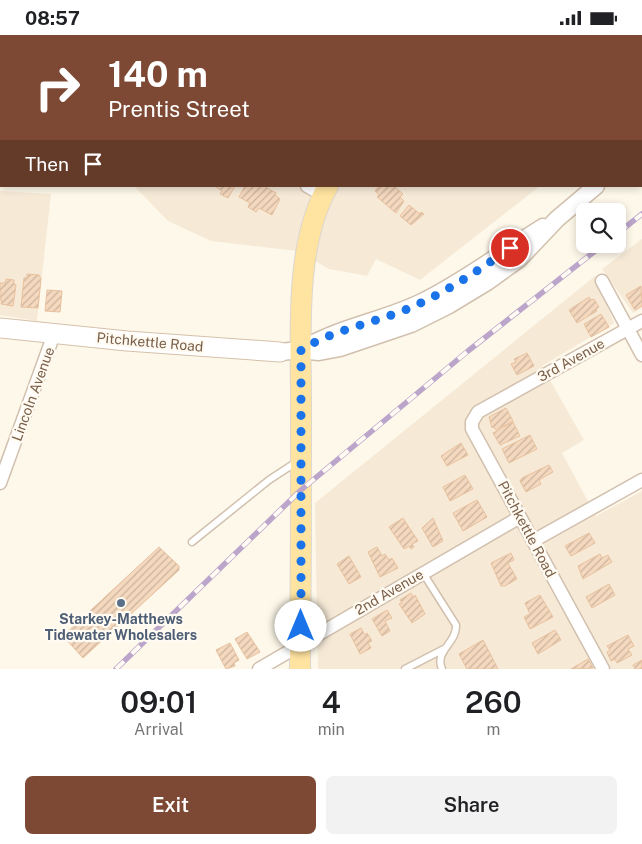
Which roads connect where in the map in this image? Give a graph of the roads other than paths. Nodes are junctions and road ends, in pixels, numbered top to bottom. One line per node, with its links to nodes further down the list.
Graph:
1 (595, 187): 8 (street, Pitchkettle Road)
2 (319, 189): 8 (main road)
3 (602, 281): 6 (street)
4 (642, 321): 6 (street, 3rd Avenue)
5 (0, 328): 7 (main road, Pitchkettle Road)
6 (628, 329): 10 (street); 11 (street, 3rd Avenue)
7 (54, 334): 9 (main road, Pitchkettle Road); 14 (street, Lincoln Avenue)
8 (301, 350): 9 (street, Pitchkettle Road); 12 (main road)
9 (280, 352)
10 (642, 355)
11 (501, 399): 15 (street, Pitchkettle Road)
12 (301, 459): 17 (lane); 19 (main road)
13 (642, 480): 16 (street)
14 (0, 483)
15 (520, 517): 16 (street, Pitchkettle Road); 18 (street, 2nd Avenue)
16 (533, 541): 25 (street, Pitchkettle Road)
17 (192, 542)
18 (422, 573): 19 (street, 2nd Avenue); 20 (lane)
19 (301, 645): 21 (street, 2nd Avenue); 22 (main road)
20 (444, 649): 23 (lane); 24 (lane)
21 (259, 669)
22 (300, 669)
23 (405, 669)
24 (442, 669)
25 (603, 669)

